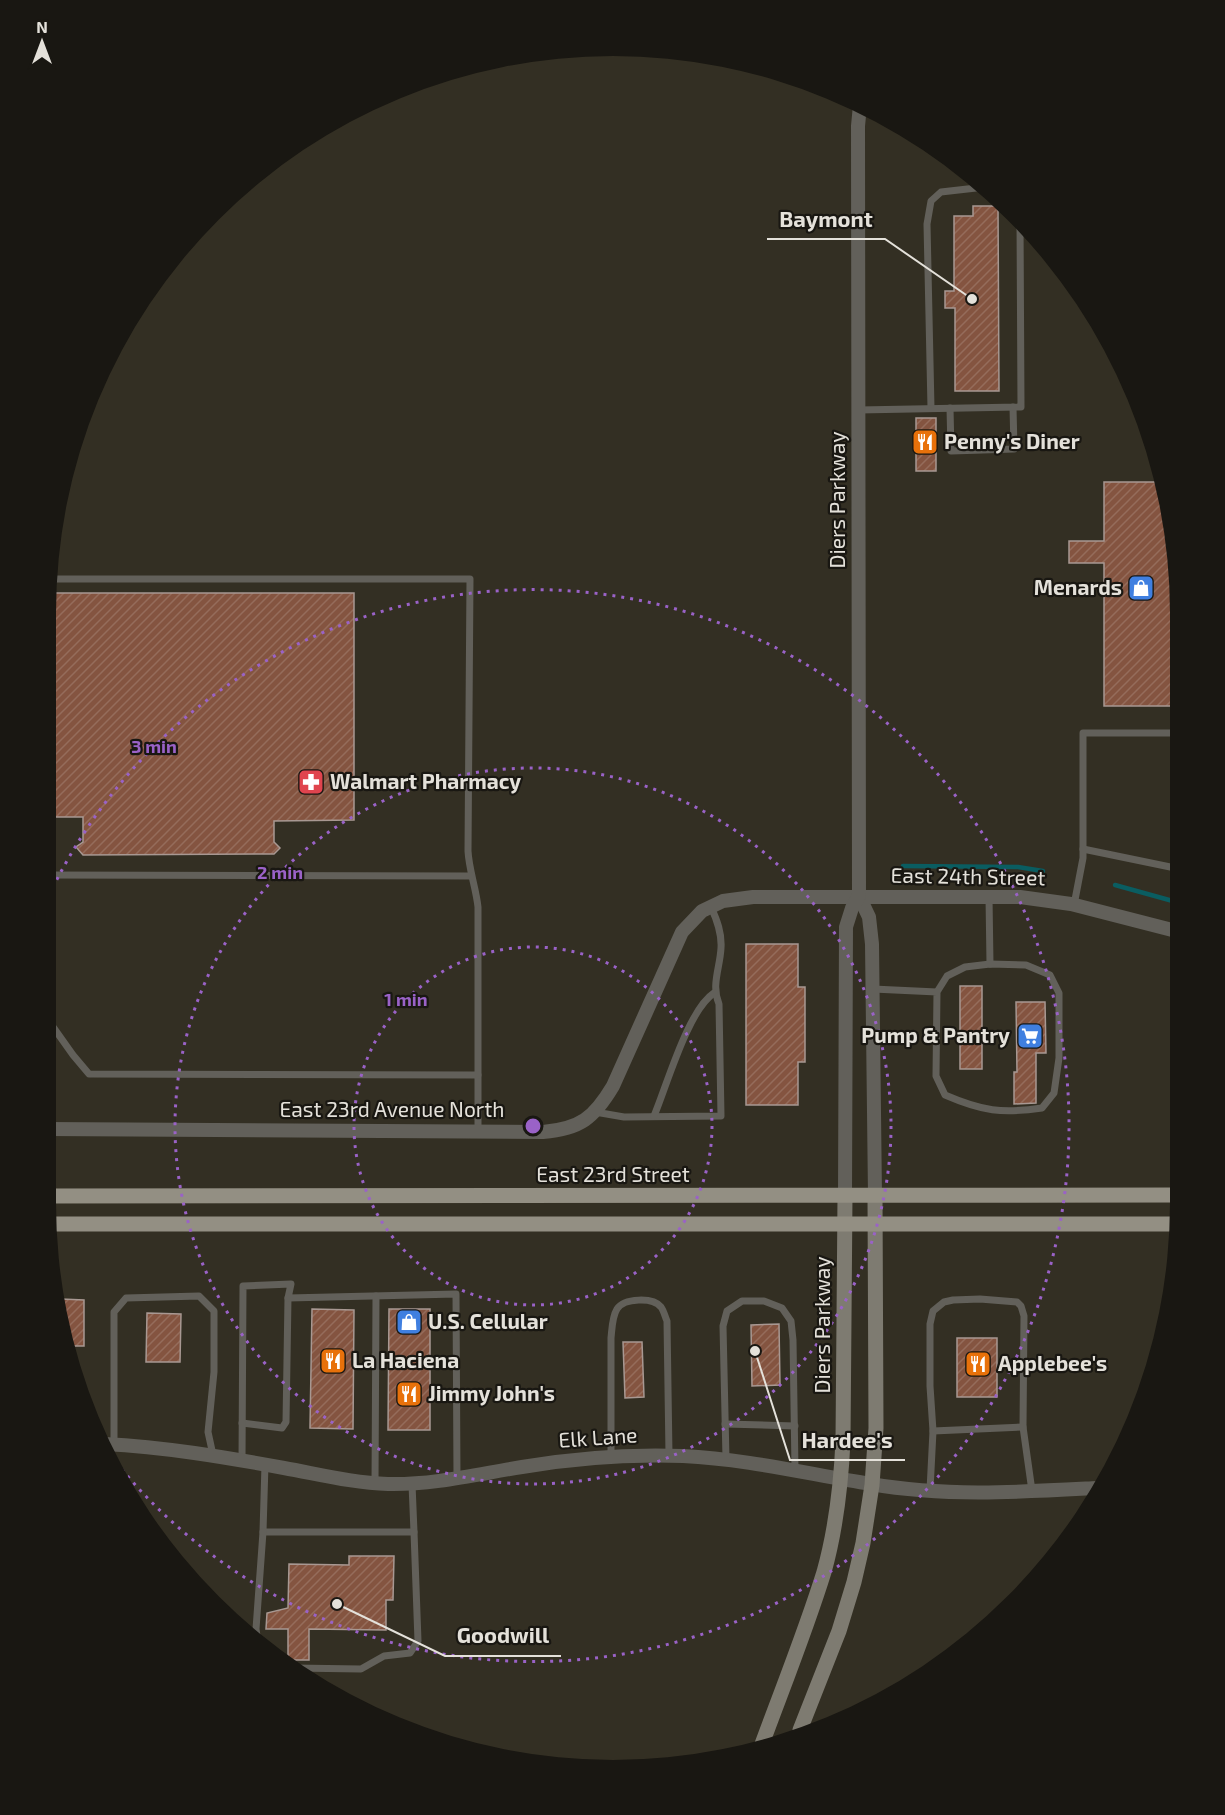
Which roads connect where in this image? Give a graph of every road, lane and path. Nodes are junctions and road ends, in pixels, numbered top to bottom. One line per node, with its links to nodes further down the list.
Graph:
1 (859, 113): 7 (street, Diers Parkway)
2 (974, 189): 5 (lane)
3 (1020, 234): 4 (lane)
4 (1013, 407): 6 (lane); 6 (lane)
5 (931, 408): 6 (lane); 7 (lane)
6 (950, 408)
7 (859, 411): 14 (street, Diers Parkway)
8 (57, 579): 13 (lane)
9 (1170, 733): 10 (lane)
10 (1083, 849): 11 (lane); 16 (lane)
11 (1170, 866)
12 (56, 875): 13 (lane)
13 (471, 876): 24 (lane)
14 (859, 896): 15 (street, East 24th Street); 17 (street, East 23rd Avenue North); 20 (street, Diers Parkway); 31 (street, Diers Parkway)
15 (989, 897): 16 (street, East 24th Street); 19 (lane)
16 (1074, 904): 18 (street, East 24th Street)
17 (711, 906): 22 (lane); 25 (street, East 23rd Avenue North)
18 (1170, 929)
19 (990, 964): 21 (lane); 21 (lane)
20 (873, 989): 21 (lane); 32 (street, Diers Parkway)
21 (937, 992)
22 (714, 993): 26 (lane); 26 (lane)
23 (56, 1031): 24 (lane)
24 (478, 1075): 28 (lane)
25 (595, 1112): 26 (lane); 28 (street, East 23rd Avenue North)
26 (654, 1116)
27 (56, 1129): 28 (street, East 23rd Avenue North)
28 (478, 1132)
29 (1170, 1195): 32 (main road, East 23rd Street)
30 (56, 1196): 31 (main road, East 23rd Street)
31 (845, 1196): 32 (main road, East 23rd Street); 34 (main road, Diers Parkway)
32 (876, 1196): 35 (main road, Diers Parkway)
33 (57, 1224): 34 (main road)
34 (844, 1224): 35 (main road); 54 (main road, Diers Parkway)
35 (876, 1224): 36 (main road); 57 (main road, Diers Parkway)
36 (1169, 1224)
37 (376, 1296): 38 (lane); 53 (lane); 55 (lane)
38 (288, 1298): 39 (lane); 39 (lane)
39 (242, 1424): 50 (lane)
40 (725, 1424): 41 (lane); 41 (lane); 49 (lane)
41 (795, 1426): 52 (lane)
42 (1023, 1427): 43 (lane); 43 (lane); 60 (lane)
43 (933, 1431): 59 (lane)
44 (109, 1440): 46 (lane)
45 (111, 1444): 46 (street, Elk Lane)
46 (213, 1455): 50 (street, Elk Lane)
47 (669, 1455): 48 (street, Elk Lane); 48 (lane); 49 (street, Elk Lane)
48 (611, 1457): 53 (street, Elk Lane)
49 (726, 1459): 52 (street, Elk Lane)
50 (242, 1460): 51 (street, Elk Lane)
51 (265, 1464): 55 (street, Elk Lane); 61 (lane)
52 (795, 1470): 54 (street, Elk Lane)
53 (456, 1478): 56 (street, Elk Lane)
54 (841, 1478): 57 (street, Elk Lane); 66 (main road, Diers Parkway)
55 (375, 1483): 56 (street, Elk Lane)
56 (412, 1484): 62 (lane)
57 (872, 1485): 59 (street, Elk Lane); 65 (main road, Diers Parkway)
58 (1091, 1488): 60 (street, Elk Lane)
59 (930, 1490): 60 (street, Elk Lane)
60 (1032, 1491)
61 (262, 1532): 62 (lane); 63 (lane)
62 (414, 1532): 64 (lane)
63 (256, 1630)
64 (307, 1668)
65 (801, 1726)
66 (764, 1739)

